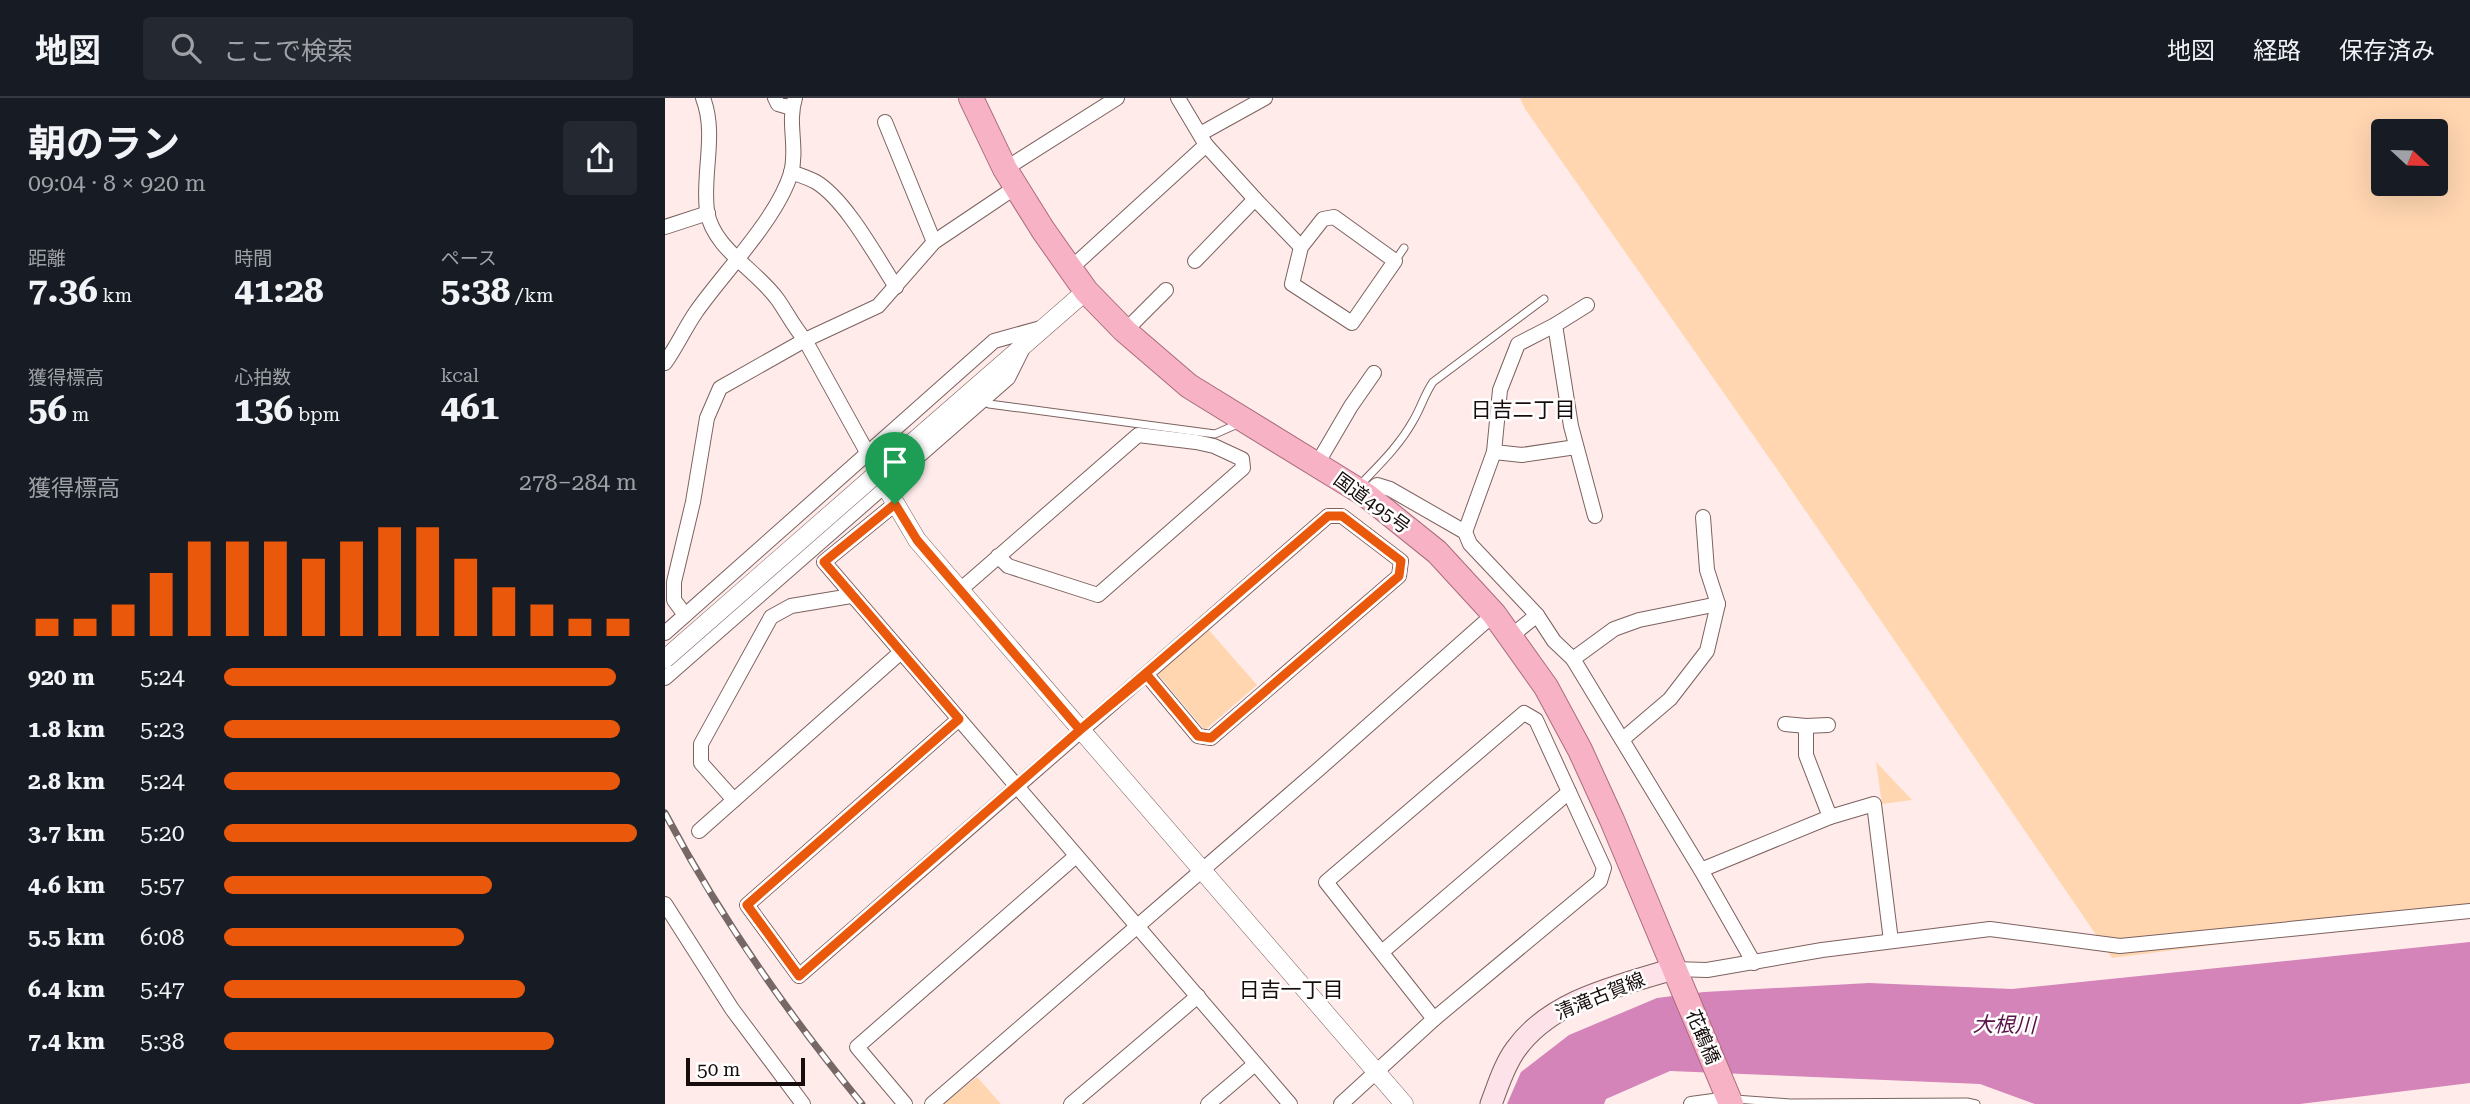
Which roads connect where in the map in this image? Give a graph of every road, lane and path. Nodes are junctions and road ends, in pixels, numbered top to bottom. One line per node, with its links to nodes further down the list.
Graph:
1 (703, 98): 13 (street)
2 (775, 98): 7 (street)
3 (971, 98): 11 (highway, 国道495号)
4 (1117, 98): 11 (street)
5 (1178, 98): 9 (street)
6 (1265, 98): 9 (street)
7 (794, 103): 10 (street)
8 (885, 122): 15 (street)
9 (1203, 139): 12 (street); 21 (street)
10 (791, 172): 18 (street); 22 (street)
11 (1010, 178): 15 (street); 21 (highway, 国道495号)
12 (1255, 199): 16 (street); 19 (street)
13 (708, 213): 14 (street); 18 (street)
14 (665, 227)
15 (934, 242): 22 (street)
16 (1301, 247): 20 (street); 20 (street)
17 (1404, 248): 20 (lane)
18 (737, 258): 30 (street); 32 (street)
19 (1195, 261)
20 (1395, 261)
21 (1070, 269): 23 (highway, 国道495号)
22 (897, 287): 30 (street)
23 (1086, 290): 28 (street); 29 (highway, 国道495号)
24 (1166, 290): 29 (street)
25 (1544, 299): 41 (lane)
26 (1587, 305): 27 (street)
27 (1555, 325): 36 (street); 37 (street)
28 (1041, 328): 31 (street); 38 (street)
29 (1125, 331): 35 (highway, 国道495号)
30 (805, 340): 38 (street); 51 (street)
31 (1026, 341): 34 (street); 56 (street, bridge)
32 (665, 363)
33 (1374, 373): 39 (street)
34 (982, 400): 35 (lane); 40 (street)
35 (1244, 421): 39 (highway, 国道495号)
36 (1576, 447): 37 (street); 43 (street)
37 (1494, 452): 45 (street)
38 (868, 454): 40 (street); 51 (street)
39 (1317, 464): 41 (highway, 国道495号)
40 (884, 484): 42 (street); 59 (street)
41 (1361, 491): 45 (street); 50 (highway, 国道495号)
42 (895, 504): 47 (street); 48 (street)
43 (1595, 516)
44 (1703, 517): 49 (street)
45 (1465, 532): 52 (street)
46 (998, 556): 46 (street); 47 (street)
47 (960, 590): 64 (street)
48 (851, 596): 55 (street); 68 (street)
49 (1718, 604): 57 (street); 65 (street)
50 (1494, 614): 54 (highway, 国道495号); 72 (street)
51 (685, 615): 53 (street)
52 (1537, 615): 54 (street); 57 (street)
53 (665, 633)
54 (1510, 637): 81 (highway, 国道495号)
55 (901, 652): 60 (street); 68 (street)
56 (665, 659)
57 (1573, 659): 65 (street)
58 (1147, 675): 58 (street); 64 (street)
59 (665, 678)
60 (959, 719): 66 (street); 66 (street)
61 (1785, 724): 63 (street)
62 (1828, 725): 63 (street)
63 (1806, 726): 69 (street)
64 (1080, 730): 66 (street); 72 (street)
65 (1623, 739): 73 (street)
66 (1018, 786): 71 (street)
67 (1569, 792): 79 (street); 79 (street); 83 (street)
68 (734, 800): 70 (street)
69 (1830, 817): 73 (street); 78 (street)
70 (699, 831)
71 (1076, 856): 77 (street); 88 (street)
72 (1201, 870): 77 (street); 85 (street)
73 (1701, 870): 80 (street)
74 (665, 904): 76 (street)
75 (2470, 911): 78 (street)
76 (669, 921): 87 (street)
77 (1137, 926): 82 (street); 89 (street)
78 (1891, 941): 80 (street)
79 (1382, 953): 83 (street)
80 (1753, 963): 81 (street)
81 (1677, 977): 86 (highway, 花鶴橋); 95 (main road, 清滝古賀線)
82 (1198, 996): 84 (street); 90 (street)
83 (1434, 1019): 85 (street)
84 (1255, 1064): 91 (street); 92 (street)
85 (1376, 1072): 93 (street); 94 (street)
86 (1728, 1098): 96 (street); 97 (lane)
87 (803, 1104)
88 (905, 1104)
89 (932, 1104)
90 (1071, 1104)
91 (1208, 1104)
92 (1290, 1104)
93 (1341, 1104)
94 (1404, 1104)
95 (1491, 1104)
96 (1691, 1104)
97 (1976, 1104)

